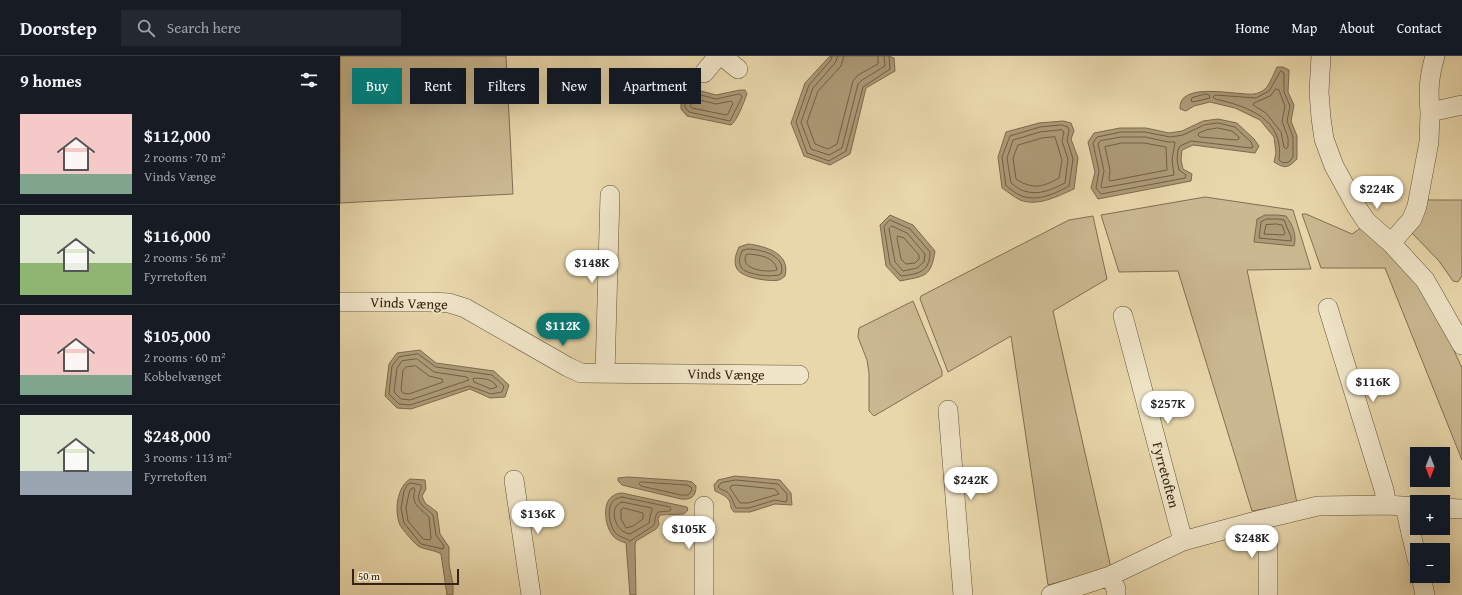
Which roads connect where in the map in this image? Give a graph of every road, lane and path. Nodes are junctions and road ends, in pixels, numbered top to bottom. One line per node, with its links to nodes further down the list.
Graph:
1 (718, 56): 6 (street)
2 (722, 56): 5 (street)
3 (1321, 56): 10 (street)
4 (1435, 56): 8 (street)
5 (738, 69)
6 (704, 73)
7 (1462, 105): 8 (street)
8 (1430, 112): 10 (street)
9 (610, 195): 15 (street)
10 (1391, 243): 14 (street)
11 (340, 302): 15 (street, Vinds Vænge)
12 (1328, 308): 20 (street)
13 (1123, 316): 24 (street, Fyrretoften)
14 (1462, 345)
15 (605, 373): 16 (street, Vinds Vænge)
16 (799, 375)
17 (948, 410): 30 (street)
18 (514, 480): 28 (street)
19 (704, 506): 29 (street)
20 (1403, 506): 23 (street); 25 (street)
21 (1450, 508): 22 (street)
22 (1462, 509)
23 (1260, 520): 24 (street); 33 (street)
24 (1184, 541): 26 (street)
25 (1413, 543)
26 (1110, 576): 31 (street); 32 (street)
27 (1422, 583): 34 (street)
28 (531, 595)
29 (704, 595)
30 (963, 595)
31 (1051, 595)
32 (1116, 595)
33 (1268, 595)
34 (1425, 595)

